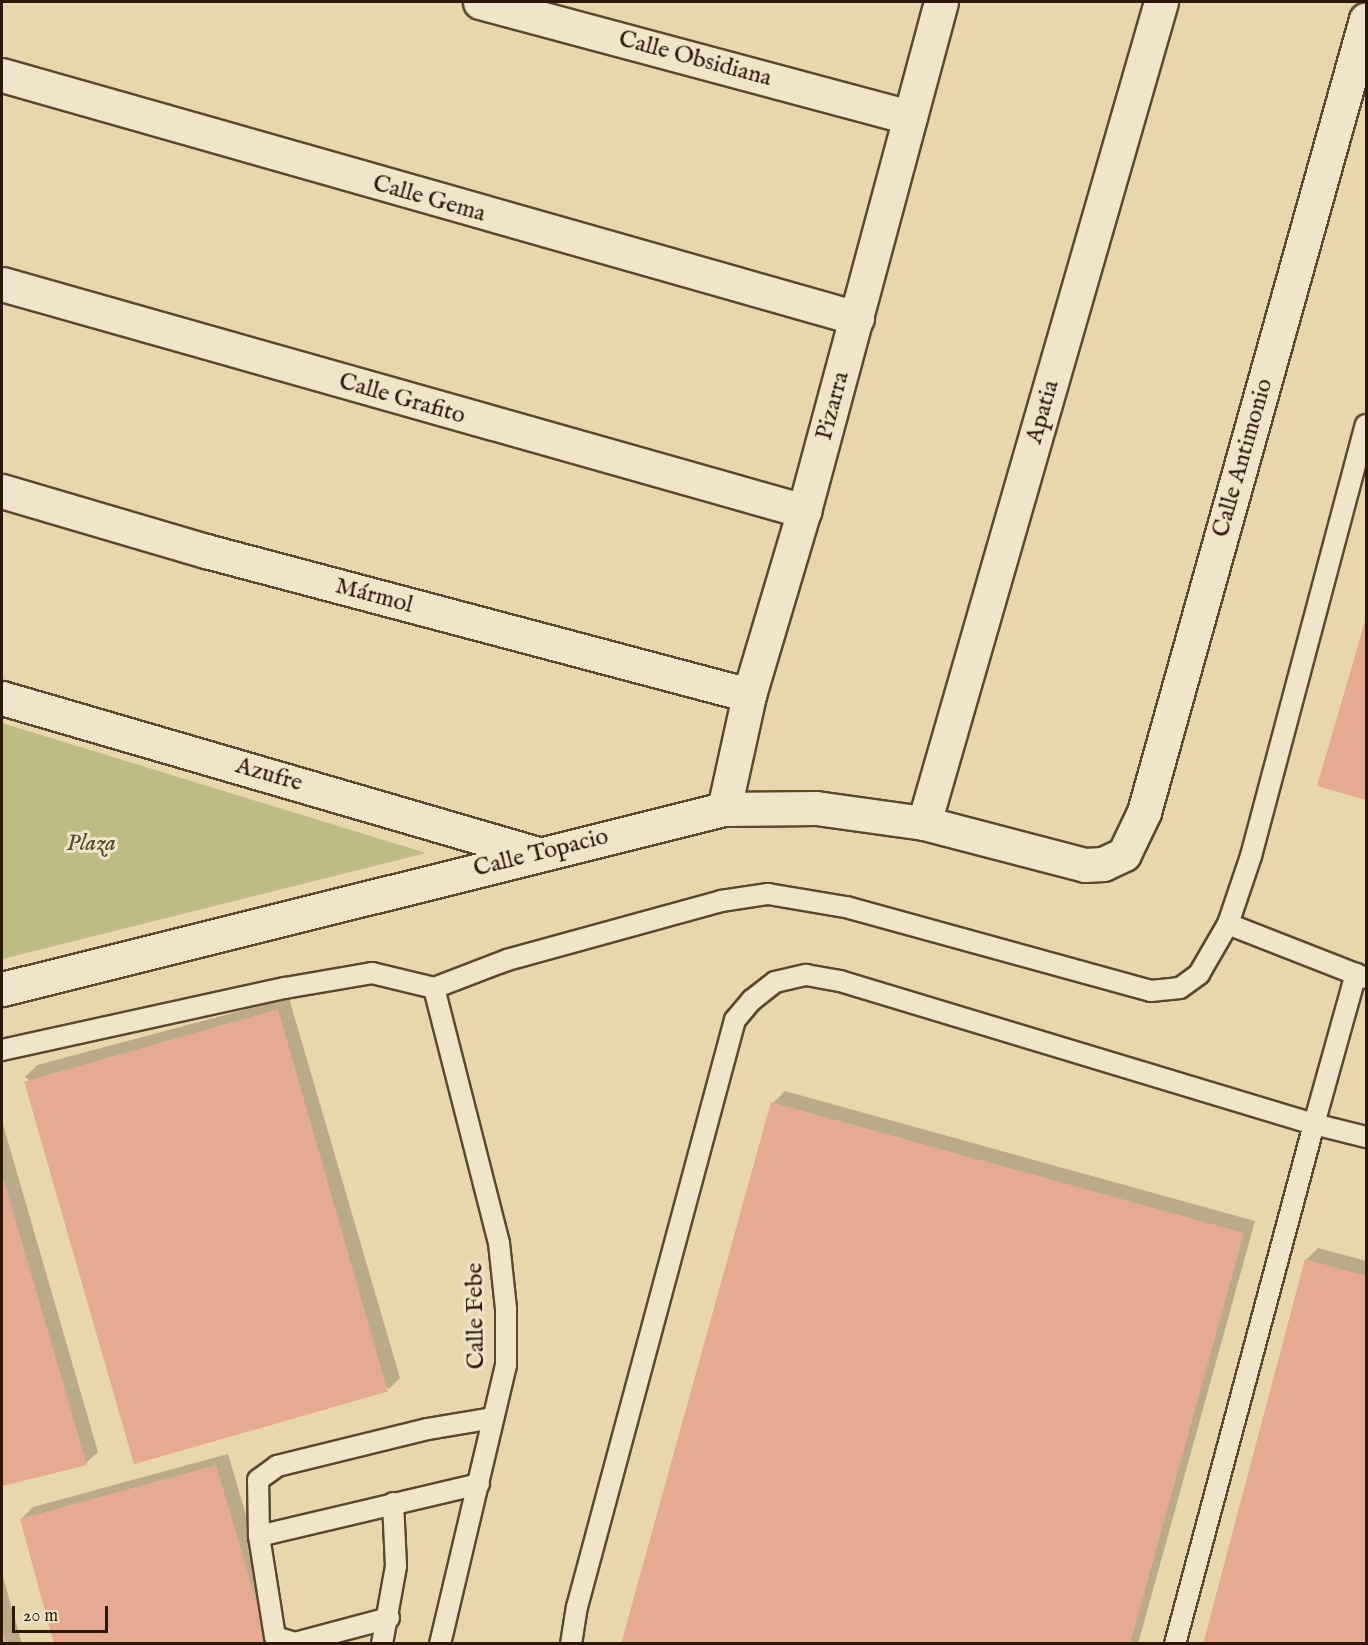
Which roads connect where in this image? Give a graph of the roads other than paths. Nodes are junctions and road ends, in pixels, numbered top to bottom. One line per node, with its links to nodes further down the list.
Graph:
1 (480, 2): 6 (street, Calle Obsidiana)
2 (941, 2): 6 (street, Pizarra)
3 (1161, 2): 15 (street, Apatia)
4 (1366, 19): 17 (street, Calle Antimonio)
5 (2, 75): 8 (street, Calle Gema)
6 (910, 117): 8 (street, Pizarra)
7 (2, 284): 11 (street, Calle Grafito)
8 (857, 318): 11 (street, Pizarra)
9 (1366, 425): 18 (lane)
10 (2, 491): 12 (street, Mármol)
11 (804, 511): 12 (street, Pizarra)
12 (749, 695): 14 (street, Pizarra)
13 (2, 698): 16 (street, Azufre)
14 (724, 809): 15 (street, Calle Topacio); 16 (street, Calle Topacio)
15 (924, 823): 17 (street, Calle Topacio)
16 (536, 854): 21 (street, Calle Topacio)
17 (1084, 865)
18 (1228, 924): 19 (lane); 20 (lane)
19 (1361, 976): 23 (lane)
20 (434, 988): 22 (lane); 25 (lane, Calle Febe)
21 (2, 989)
22 (2, 1050)
23 (1314, 1124): 24 (lane); 32 (lane); 33 (lane)
24 (1366, 1137)
25 (493, 1418): 26 (lane, Calle Febe); 28 (lane)
26 (479, 1484): 27 (lane); 31 (lane, Calle Febe)
27 (393, 1503): 28 (lane); 29 (lane)
28 (259, 1536): 29 (lane)
29 (389, 1618): 30 (lane)
30 (382, 1644)
31 (440, 1644)
32 (572, 1644)
33 (1175, 1644)

